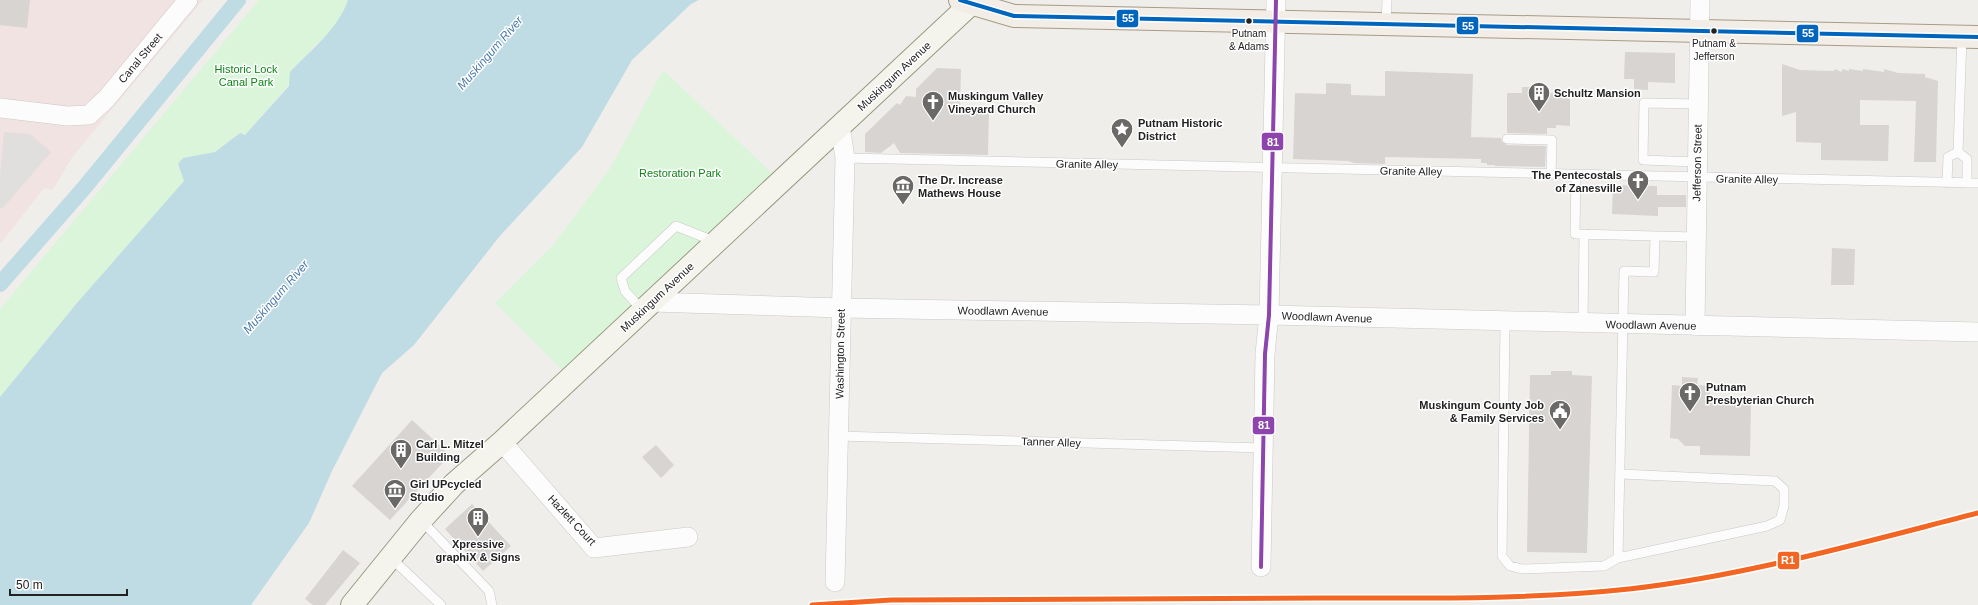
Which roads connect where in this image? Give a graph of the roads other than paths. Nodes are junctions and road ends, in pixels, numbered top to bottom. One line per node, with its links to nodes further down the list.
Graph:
1 (188, 0): 11 (street, Canal Street)
2 (1276, 0): 6 (street)
3 (1387, 0): 7 (lane)
4 (1700, 0): 8 (street, Jefferson Street)
5 (968, 1): 6 (main road); 12 (street, Muskingum Avenue)
6 (1275, 22): 7 (main road); 16 (street)
7 (1386, 24): 8 (main road)
8 (1700, 31): 9 (main road); 10 (street, Jefferson Street)
9 (1970, 37): 14 (lane)
10 (1698, 104): 17 (street, Jefferson Street); 17 (lane)
11 (0, 108)
12 (840, 126): 15 (street, Washington Street); 26 (street, Muskingum Avenue)
13 (1508, 139): 18 (lane)
14 (1958, 152): 20 (lane); 21 (lane)
15 (844, 158): 16 (lane, Granite Alley); 28 (street, Washington Street)
16 (1272, 168): 18 (lane, Granite Alley); 29 (street)
17 (1697, 170): 19 (lane, Granite Alley); 20 (lane, Granite Alley); 25 (street, Jefferson Street)
18 (1550, 174): 19 (lane, Granite Alley)
19 (1576, 175): 23 (lane)
20 (1947, 182): 21 (lane, Granite Alley)
21 (1967, 183): 22 (lane, Granite Alley)
22 (1978, 183)
23 (1584, 234): 24 (lane); 31 (lane)
24 (1655, 236): 25 (lane); 32 (lane)
25 (1696, 237): 33 (street, Jefferson Street)
26 (716, 242): 27 (street, Muskingum Avenue); 27 (lane)
27 (647, 306): 28 (street, Woodlawn Avenue); 36 (street, Muskingum Avenue)
28 (841, 308): 29 (street, Woodlawn Avenue); 35 (street, Washington Street)
29 (1269, 316): 30 (street, Woodlawn Avenue); 37 (street)
30 (1505, 322): 31 (street, Woodlawn Avenue); 42 (lane)
31 (1583, 324): 32 (street, Woodlawn Avenue)
32 (1622, 325): 33 (street, Woodlawn Avenue); 38 (lane)
33 (1694, 326): 34 (street, Woodlawn Avenue)
34 (1978, 332)
35 (838, 436): 37 (lane, Tanner Alley); 44 (street, Washington Street)
36 (502, 442): 39 (street, Muskingum Avenue); 40 (street, Hazlett Court)
37 (1263, 448): 43 (street)
38 (1620, 474): 42 (lane); 42 (lane)
39 (421, 520): 41 (street, Muskingum Avenue); 47 (lane)
40 (688, 537)
41 (390, 557): 45 (street, Muskingum Avenue); 46 (lane)
42 (1618, 558)
43 (1261, 567)
44 (835, 582)
45 (352, 605)
46 (441, 605)
47 (492, 605)

